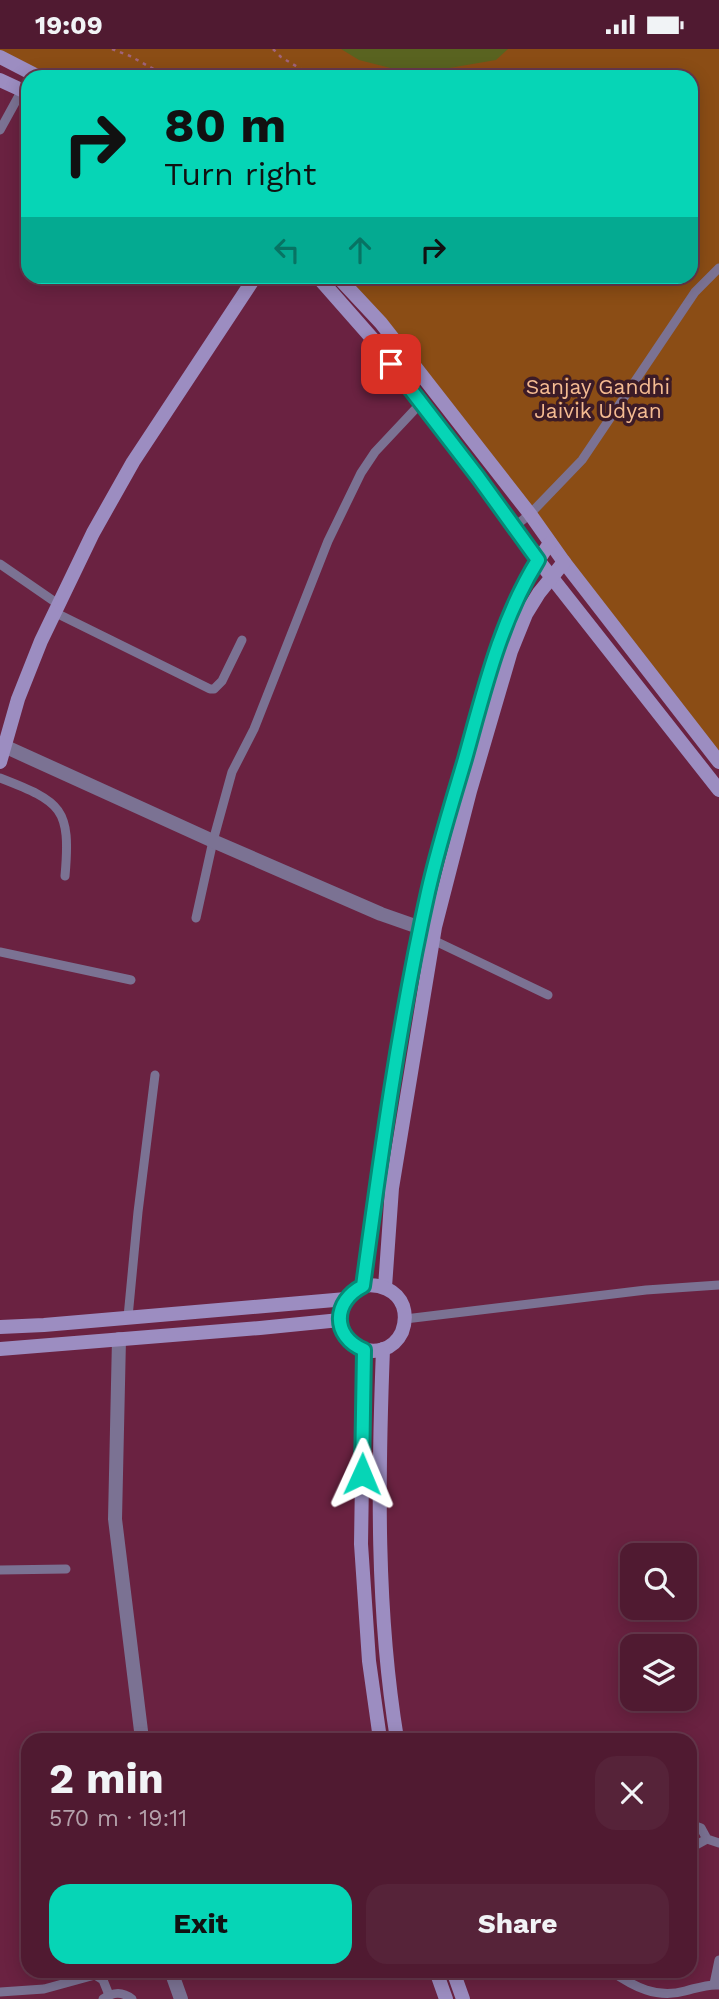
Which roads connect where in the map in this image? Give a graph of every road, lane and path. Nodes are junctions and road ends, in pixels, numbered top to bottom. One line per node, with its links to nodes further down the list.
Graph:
1 (112, 49): 5 (path)
2 (272, 49): 6 (path)
3 (0, 57): 4 (street)
4 (25, 70)
5 (155, 70)
6 (302, 70)
7 (0, 80): 8 (street)
8 (21, 90)
9 (21, 98): 10 (lane)
10 (0, 130)
11 (719, 268): 16 (lane)
12 (249, 284): 23 (street)
13 (324, 284): 15 (street)
14 (345, 284): 16 (street)
15 (421, 403): 17 (street); 30 (lane)
16 (530, 513): 17 (lane); 18 (street)
17 (514, 527): 19 (street)
18 (550, 543): 19 (street); 20 (street)
19 (538, 560): 22 (street); 33 (street)
20 (564, 562): 22 (street); 27 (street)
21 (0, 564): 23 (lane)
22 (552, 577): 29 (street); 34 (street)
23 (56, 608): 24 (lane); 25 (street)
24 (242, 640)
25 (4, 746): 26 (street); 30 (street)
26 (0, 762)
27 (719, 762)
28 (0, 778): 31 (lane)
29 (719, 790)
30 (213, 841): 32 (lane); 33 (street)
31 (65, 876)
32 (196, 918)
33 (421, 928): 40 (street)
34 (433, 940): 37 (lane); 41 (street)
35 (0, 952): 36 (lane)
36 (131, 980)
37 (548, 995)
38 (155, 1075): 43 (lane)
39 (719, 1285): 44 (lane)
40 (363, 1286): 41 (street); 42 (street)
41 (385, 1287): 44 (street)
42 (346, 1299): 43 (street); 45 (street)
43 (128, 1317): 46 (street)
44 (405, 1319): 49 (street)
45 (340, 1320): 47 (street); 50 (street)
46 (0, 1327)
47 (119, 1339): 48 (street); 53 (street)
48 (0, 1349)
49 (383, 1349): 50 (street); 55 (street)
50 (364, 1350): 54 (street)
51 (66, 1569): 52 (lane)
52 (0, 1570)
53 (141, 1733)
54 (379, 1733)
55 (396, 1733)
56 (697, 1827): 57 (lane)
57 (707, 1839): 58 (lane); 59 (lane)
58 (719, 1843)
59 (697, 1844)
60 (719, 1960): 67 (lane)
61 (84, 1978): 68 (lane)
62 (101, 1978): 69 (lane)
63 (174, 1978): 71 (street)
64 (438, 1978): 72 (street)
65 (456, 1978): 73 (street)
66 (623, 1978): 67 (lane)
67 (717, 1984)
68 (0, 1992)
69 (106, 1997): 70 (lane)
70 (132, 1999)
71 (181, 1999)
72 (446, 1999)
73 (463, 1999)

